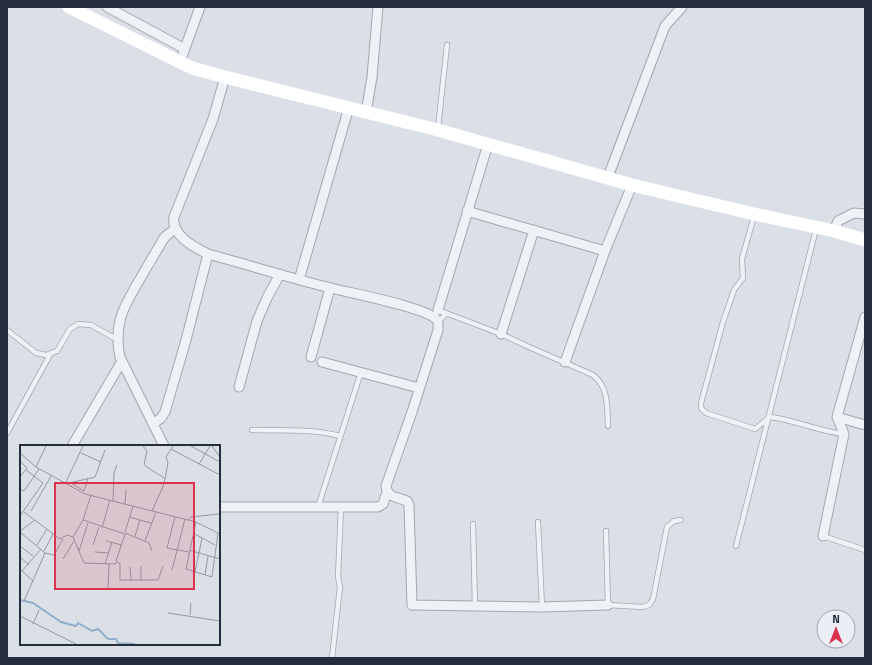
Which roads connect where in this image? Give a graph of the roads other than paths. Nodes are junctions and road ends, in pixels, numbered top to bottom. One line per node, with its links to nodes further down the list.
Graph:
1 (69, 7): 8 (street)
2 (107, 7): 7 (street)
3 (200, 7): 7 (street)
4 (378, 7): 11 (street)
5 (682, 7): 14 (street)
6 (447, 46): 12 (lane)
7 (185, 49): 8 (street)
8 (180, 62): 9 (street)
9 (225, 78): 10 (street); 20 (street)
10 (349, 107): 11 (street); 27 (street)
11 (366, 113): 12 (street)
12 (438, 130): 13 (street)
13 (488, 144): 14 (street); 16 (street)
14 (608, 177): 15 (street)
15 (632, 184): 17 (street); 24 (street)
16 (467, 211): 21 (street); 29 (street)
17 (754, 214): 19 (street); 44 (lane)
18 (865, 214): 22 (street)
19 (817, 227): 22 (street); 44 (lane)
20 (175, 229): 25 (street); 34 (street)
21 (534, 230): 24 (street); 33 (street)
22 (834, 230): 23 (street)
23 (865, 240)
24 (605, 251): 39 (street)
25 (208, 254): 26 (street); 45 (street)
26 (280, 274): 27 (street); 41 (street)
27 (299, 280): 28 (street)
28 (330, 288): 31 (street); 36 (street)
29 (438, 310): 31 (lane); 33 (lane)
30 (865, 317): 43 (street)
31 (438, 322): 42 (street)
32 (7, 330): 35 (lane)
33 (501, 334): 39 (lane)
34 (118, 340): 35 (lane); 37 (street)
35 (51, 353): 49 (lane)
36 (311, 357)
37 (122, 361): 45 (street); 52 (street)
38 (322, 362): 40 (street)
39 (565, 362): 47 (lane)
40 (361, 372): 42 (street); 51 (lane)
41 (239, 387)
42 (419, 388): 54 (street)
43 (837, 417): 46 (street); 50 (street)
44 (768, 418): 50 (lane); 63 (lane)
45 (153, 424): 53 (street)
46 (865, 425)
47 (608, 426)
48 (252, 430): 51 (lane)
49 (7, 433)
50 (844, 434): 62 (street)
51 (340, 436): 56 (lane)
52 (73, 445)
53 (164, 445)
54 (388, 493): 57 (street); 66 (street)
55 (220, 507): 56 (street)
56 (318, 507): 57 (street)
57 (341, 507): 68 (lane)
58 (681, 520): 65 (lane)
59 (538, 522): 67 (lane)
60 (473, 524): 66 (lane)
61 (606, 531): 65 (lane)
62 (823, 536): 64 (lane)
63 (736, 546)
64 (865, 550)
65 (608, 605): 67 (street)
66 (475, 606): 67 (street)
67 (542, 607)
68 (332, 658)

